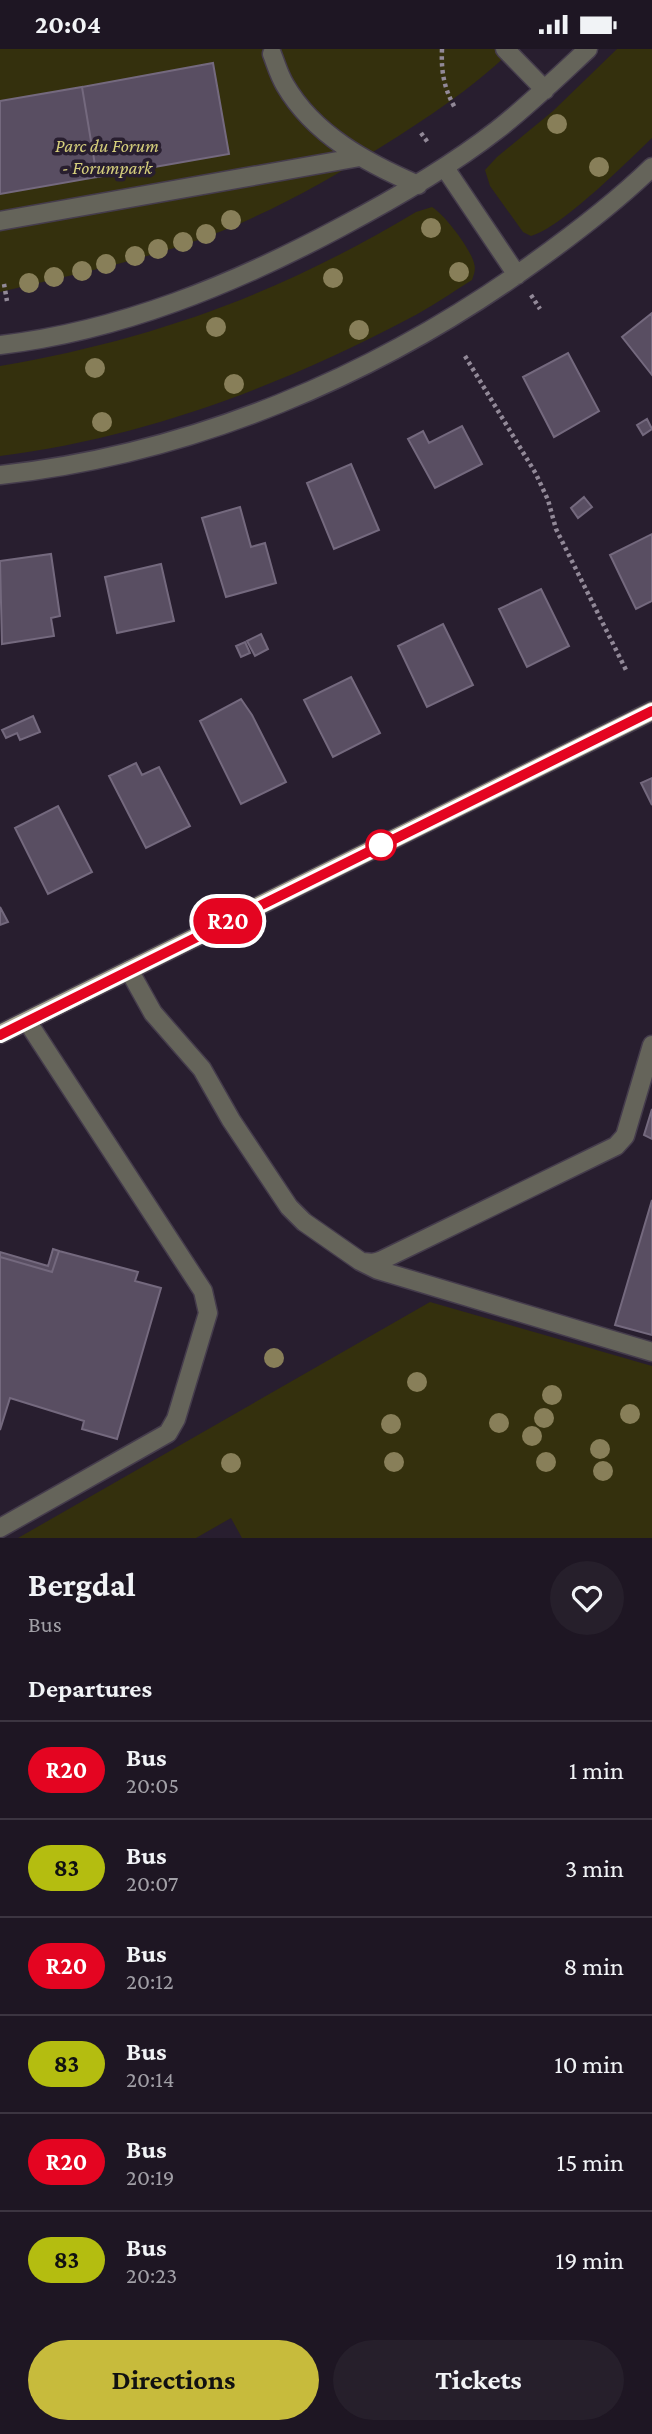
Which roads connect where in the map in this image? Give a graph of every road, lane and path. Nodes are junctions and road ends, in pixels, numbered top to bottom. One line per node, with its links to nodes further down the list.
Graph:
1 (442, 49): 6 (path)
2 (505, 49): 5 (street)
3 (588, 49): 5 (street)
4 (272, 54): 7 (street)
5 (545, 90): 9 (street)
6 (455, 108)
7 (360, 157): 10 (street); 11 (street)
8 (652, 167): 12 (street)
9 (445, 168): 10 (street); 12 (street)
10 (418, 185): 15 (street)
11 (0, 221)
12 (517, 275): 17 (street)
13 (4, 284): 14 (path)
14 (7, 301)
15 (0, 345)
16 (465, 356): 18 (path)
17 (0, 475)
18 (627, 672)
19 (652, 711): 20 (main road)
20 (129, 970): 21 (main road); 24 (street)
21 (27, 1021): 22 (main road); 26 (street)
22 (0, 1034)
23 (652, 1045): 24 (street)
24 (360, 1261): 25 (street)
25 (652, 1352)
26 (0, 1528)

